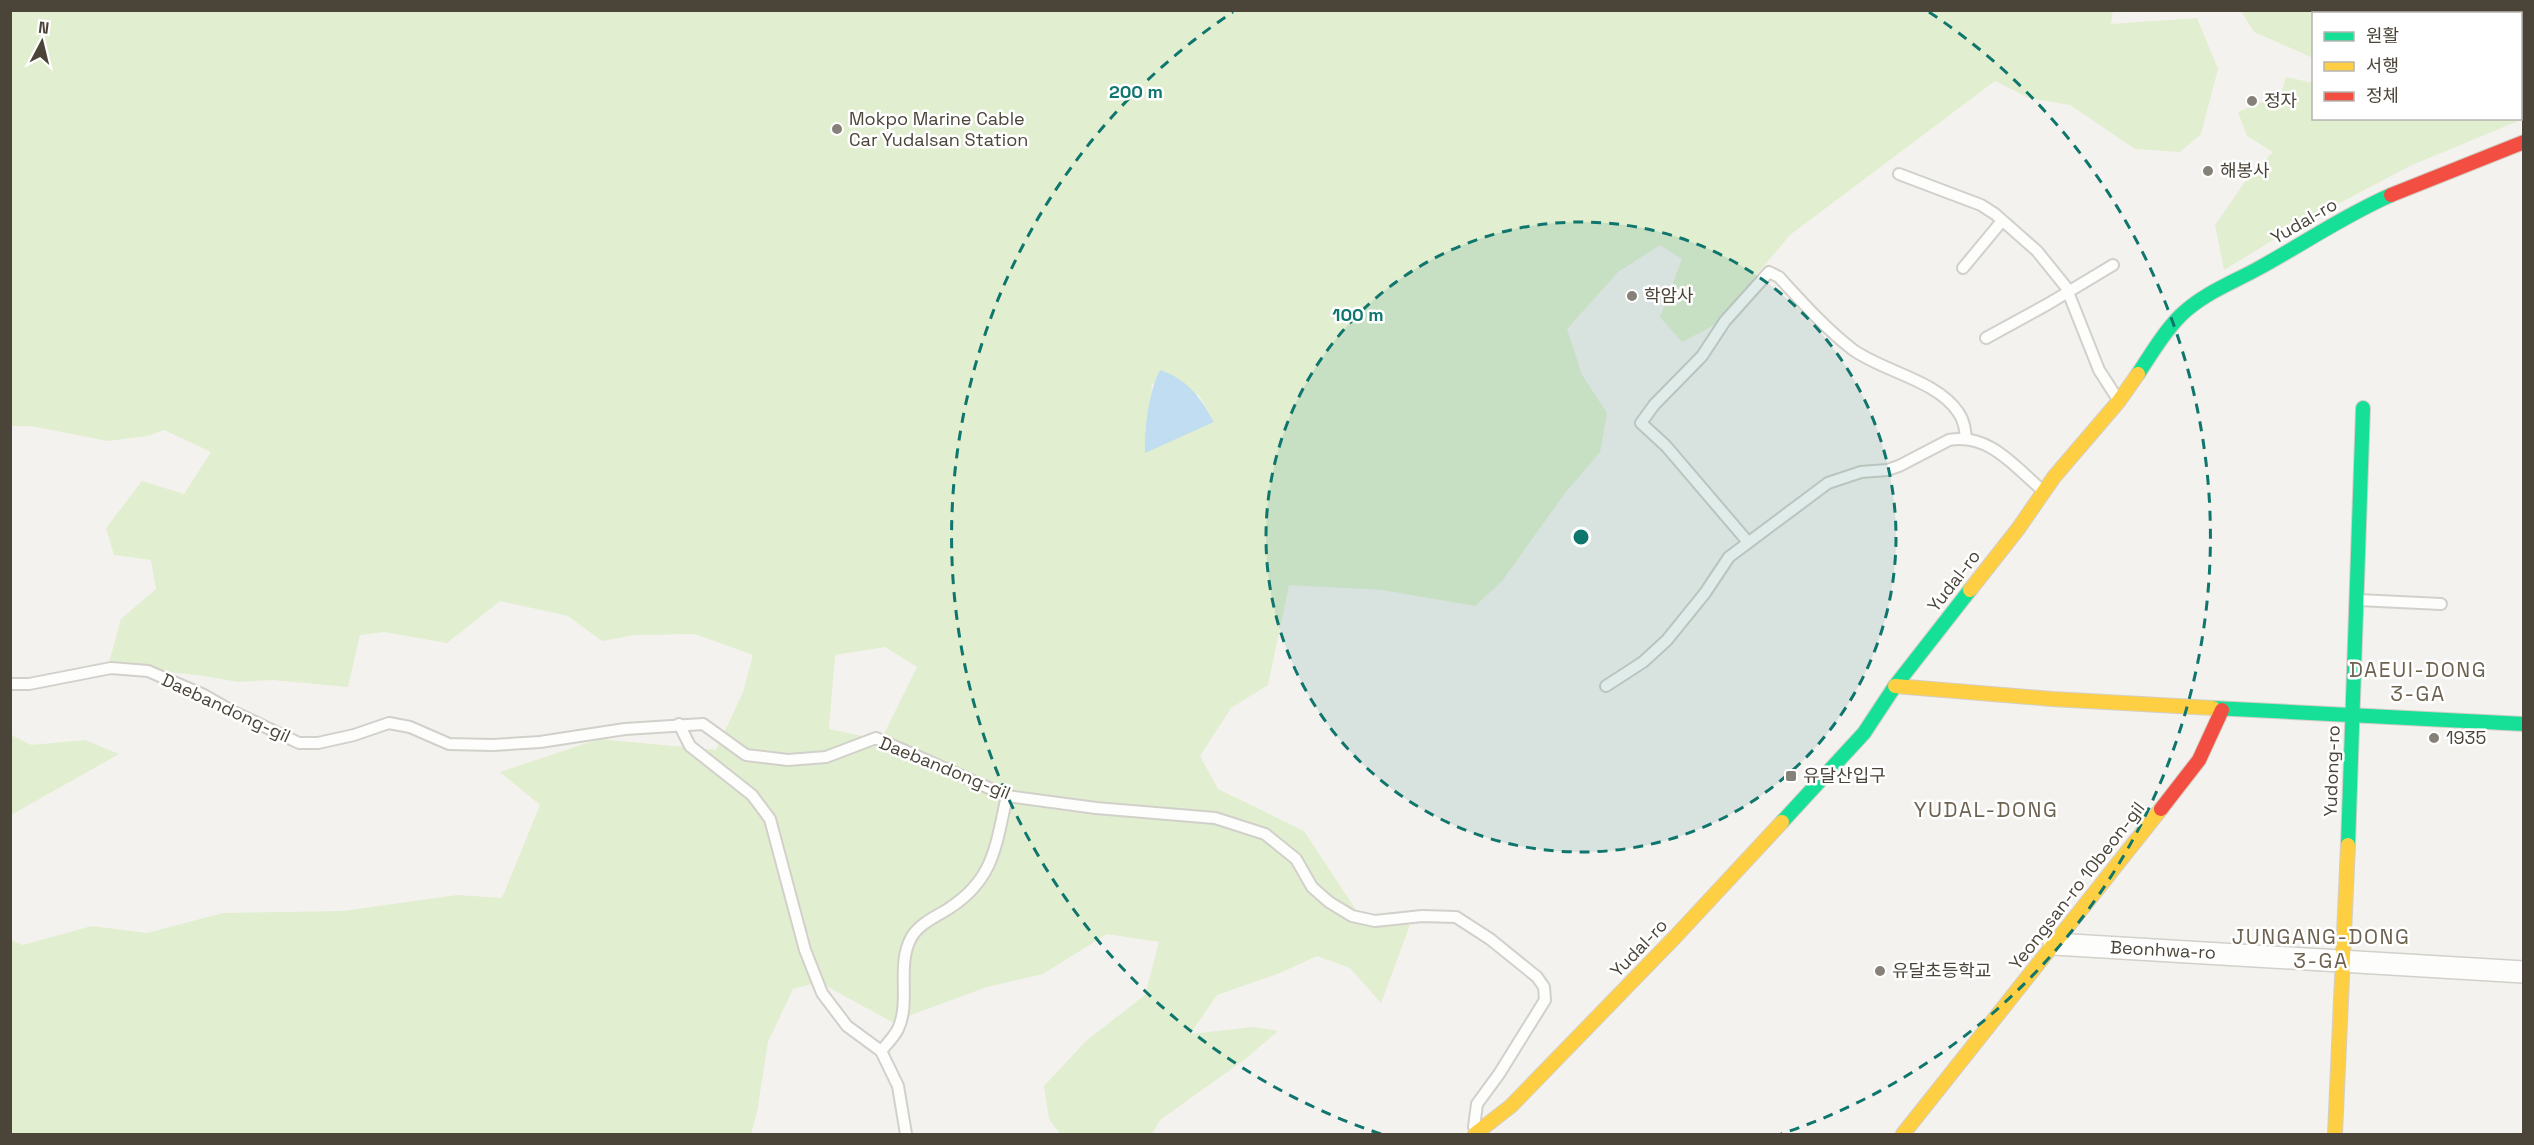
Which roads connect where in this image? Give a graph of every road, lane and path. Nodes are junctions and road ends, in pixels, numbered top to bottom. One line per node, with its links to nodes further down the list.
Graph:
1 (2523, 142): 8 (street, Yudal-ro)
2 (1899, 174): 3 (lane)
3 (2002, 221): 5 (lane); 6 (lane)
4 (2113, 265): 6 (lane)
5 (1963, 268)
6 (2068, 291): 7 (lane); 8 (lane)
7 (1986, 338)
8 (2119, 401): 11 (street, Yudal-ro)
9 (2363, 408): 13 (street, Yudong-ro)
10 (1966, 439): 11 (lane); 12 (lane); 12 (lane)
11 (2044, 491): 17 (street, Yudal-ro)
12 (1748, 542): 16 (lane)
13 (2357, 600): 14 (lane); 19 (street, Yudong-ro)
14 (2441, 604)
15 (10, 684): 20 (lane, Daebandong-gil)
16 (1606, 686)
17 (1894, 686): 18 (street); 28 (street, Yudal-ro)
18 (2222, 710): 19 (street); 23 (street, Yeongsan-ro 10beon-gil)
19 (2352, 714): 21 (street); 24 (street, Yudong-ro)
20 (679, 724): 22 (lane, Daebandong-gil); 26 (lane)
21 (2523, 724)
22 (1007, 796): 26 (lane); 28 (lane, Daebandong-gil)
23 (2054, 944): 24 (street, Beonhwa-ro); 29 (street, Yeongsan-ro 10beon-gil)
24 (2344, 960): 25 (street, Beonhwa-ro); 30 (street, Yudong-ro)
25 (2523, 972)
26 (881, 1051): 27 (lane)
27 (906, 1134)
28 (1473, 1134)
29 (1903, 1134)
30 (2335, 1134)

